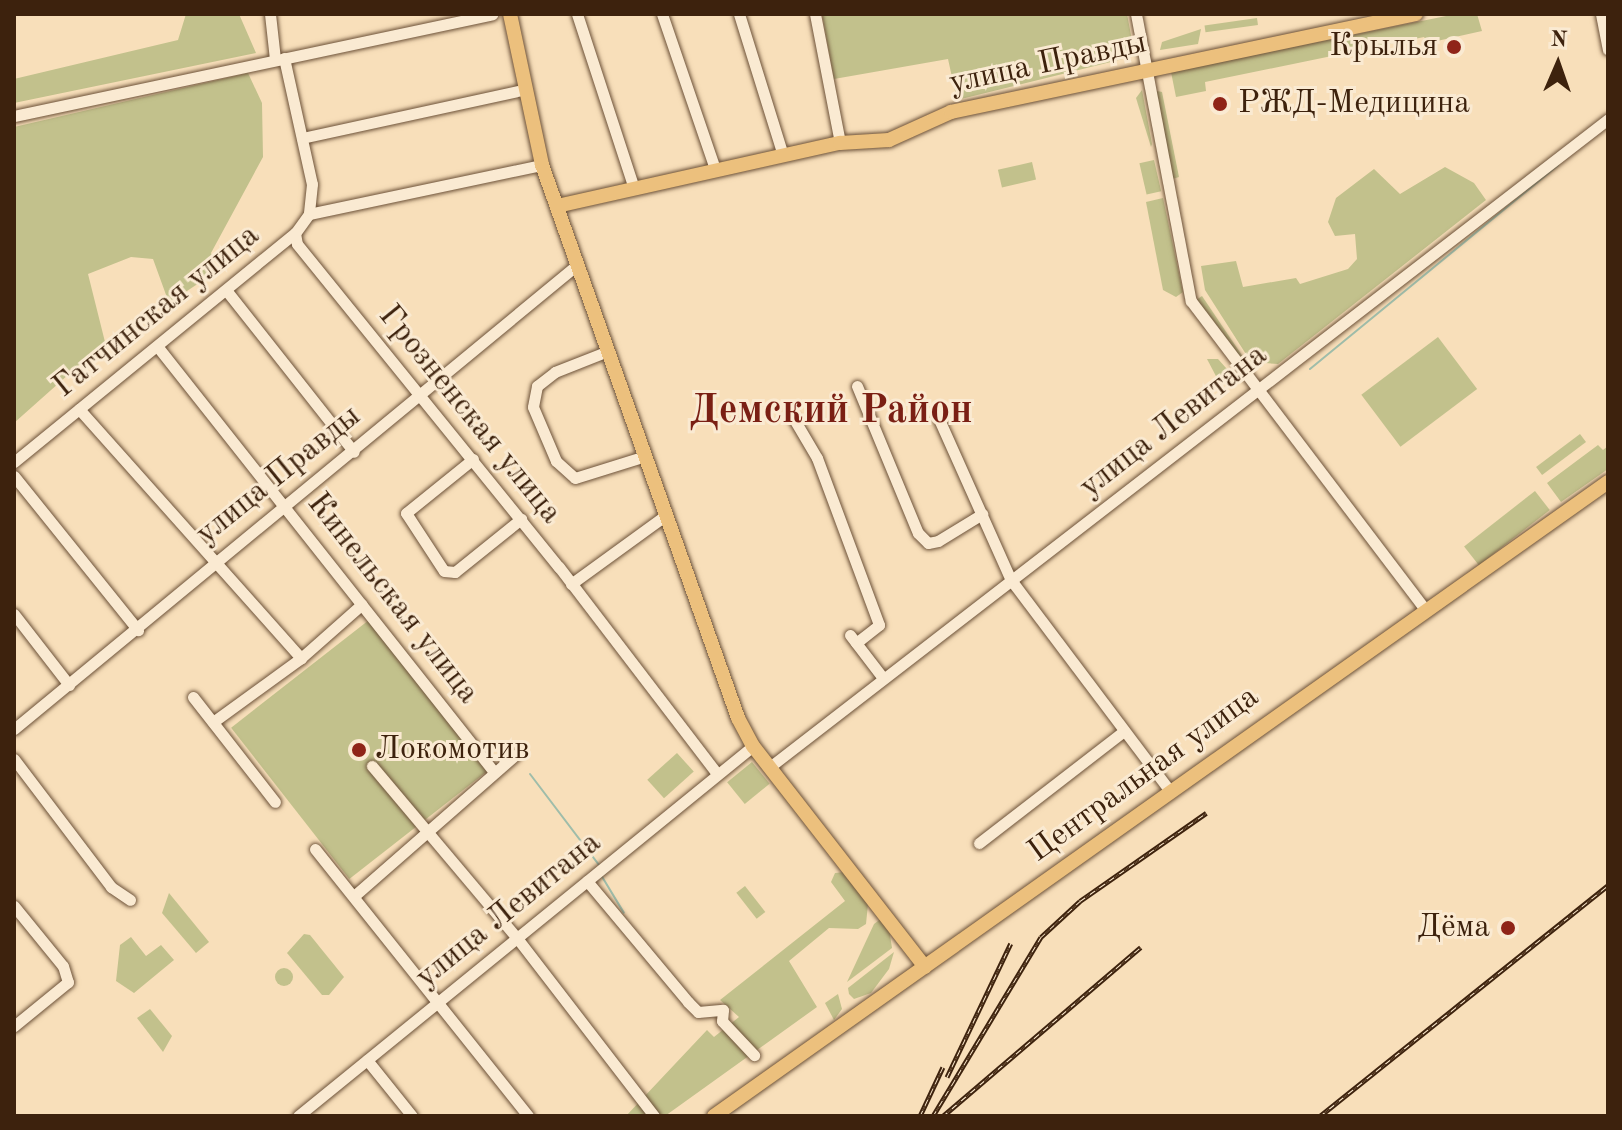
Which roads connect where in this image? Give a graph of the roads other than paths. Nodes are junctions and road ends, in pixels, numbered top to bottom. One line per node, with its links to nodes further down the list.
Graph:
1 (270, 14): 12 (street)
2 (492, 14): 12 (street)
3 (510, 14): 14 (main road)
4 (577, 14): 22 (street)
5 (662, 14): 21 (street)
6 (739, 14): 19 (street)
7 (815, 14): 18 (street)
8 (1136, 14): 13 (street)
9 (1416, 14): 13 (main road, улица Правды)
10 (1601, 14): 11 (street)
11 (1608, 49)
12 (280, 59): 15 (street); 17 (street)
13 (1146, 72): 18 (main road, улица Правды); 31 (street)
14 (526, 89): 17 (street); 20 (main road)
15 (14, 116)
16 (1608, 119): 31 (street, улица Левитана)
17 (302, 138): 24 (street)
18 (840, 143): 19 (main road, улица Правды)
19 (783, 155): 21 (main road, улица Правды)
20 (542, 165): 23 (main road); 24 (street)
21 (715, 169): 22 (main road, улица Правды)
22 (634, 188): 23 (main road, улица Правды)
23 (557, 206): 26 (main road)
24 (309, 214): 25 (street)
25 (295, 233): 27 (street, Гатчинская улица); 32 (street, Грозненская улица)
26 (578, 264): 29 (main road); 32 (street, улица Правды)
27 (226, 290): 28 (street, Гатчинская улица); 36 (street)
28 (157, 346): 33 (street, Гатчинская улица); 42 (street, Кинельская улица)
29 (608, 351): 37 (main road); 37 (street)
30 (857, 386): 43 (street)
31 (1256, 392): 47 (street, улица Левитана); 50 (street)
32 (421, 396): 36 (street, улица Правды); 38 (street, Грозненская улица)
33 (79, 409): 39 (street, Гатчинская улица); 46 (street)
34 (938, 417): 43 (street)
35 (794, 419): 54 (street)
36 (354, 452): 42 (street, улица Правды)
37 (645, 456): 44 (main road)
38 (473, 459): 45 (street, Грозненская улица); 45 (street)
39 (14, 462)
40 (14, 476): 52 (street)
41 (1608, 482): 50 (main road, Центральная улица)
42 (287, 506): 46 (street, улица Правды); 49 (street, Кинельская улица)
43 (982, 514): 47 (street)
44 (666, 515): 48 (street); 60 (main road)
45 (521, 519): 48 (street, Грозненская улица)
46 (216, 565): 52 (street, улица Правды); 53 (street)
47 (1011, 580): 54 (street, улица Левитана); 59 (street)
48 (571, 584): 66 (street, Грозненская улица)
49 (362, 604): 53 (street); 65 (street, Кинельская улица)
50 (1425, 609): 67 (main road, Центральная улица)
51 (14, 614): 55 (street)
52 (138, 630): 55 (street, улица Правды)
53 (301, 658): 57 (street)
54 (883, 678): 64 (street, улица Левитана)
55 (69, 685): 58 (street, улица Правды)
56 (193, 697): 57 (street)
57 (213, 722): 68 (street)
58 (14, 729)
59 (1124, 731): 67 (street); 70 (street)
60 (753, 746): 64 (main road); 66 (street, улица Левитана)
61 (515, 755): 65 (street)
62 (14, 759): 74 (street)
63 (372, 766): 69 (street)
64 (771, 766): 77 (main road)
65 (494, 772): 69 (street)
66 (717, 774): 72 (street, улица Левитана)
67 (1170, 791): 77 (main road, Центральная улица)
68 (275, 802)
69 (427, 834): 73 (street); 76 (street)
70 (979, 843)
71 (315, 849): 73 (street)
72 (587, 881): 76 (street, улица Левитана); 80 (street)
73 (354, 896): 78 (street)
74 (130, 900)
75 (14, 906): 79 (street)
76 (517, 938): 78 (street, улица Левитана); 85 (street)
77 (925, 967): 86 (main road, Центральная улица)
78 (438, 1002): 81 (street, улица Левитана); 84 (street)
79 (14, 1026)
80 (754, 1055)
81 (367, 1060): 82 (street, улица Левитана); 83 (street)
82 (299, 1116)
83 (412, 1116)
84 (528, 1116)
85 (654, 1116)
86 (714, 1116)

